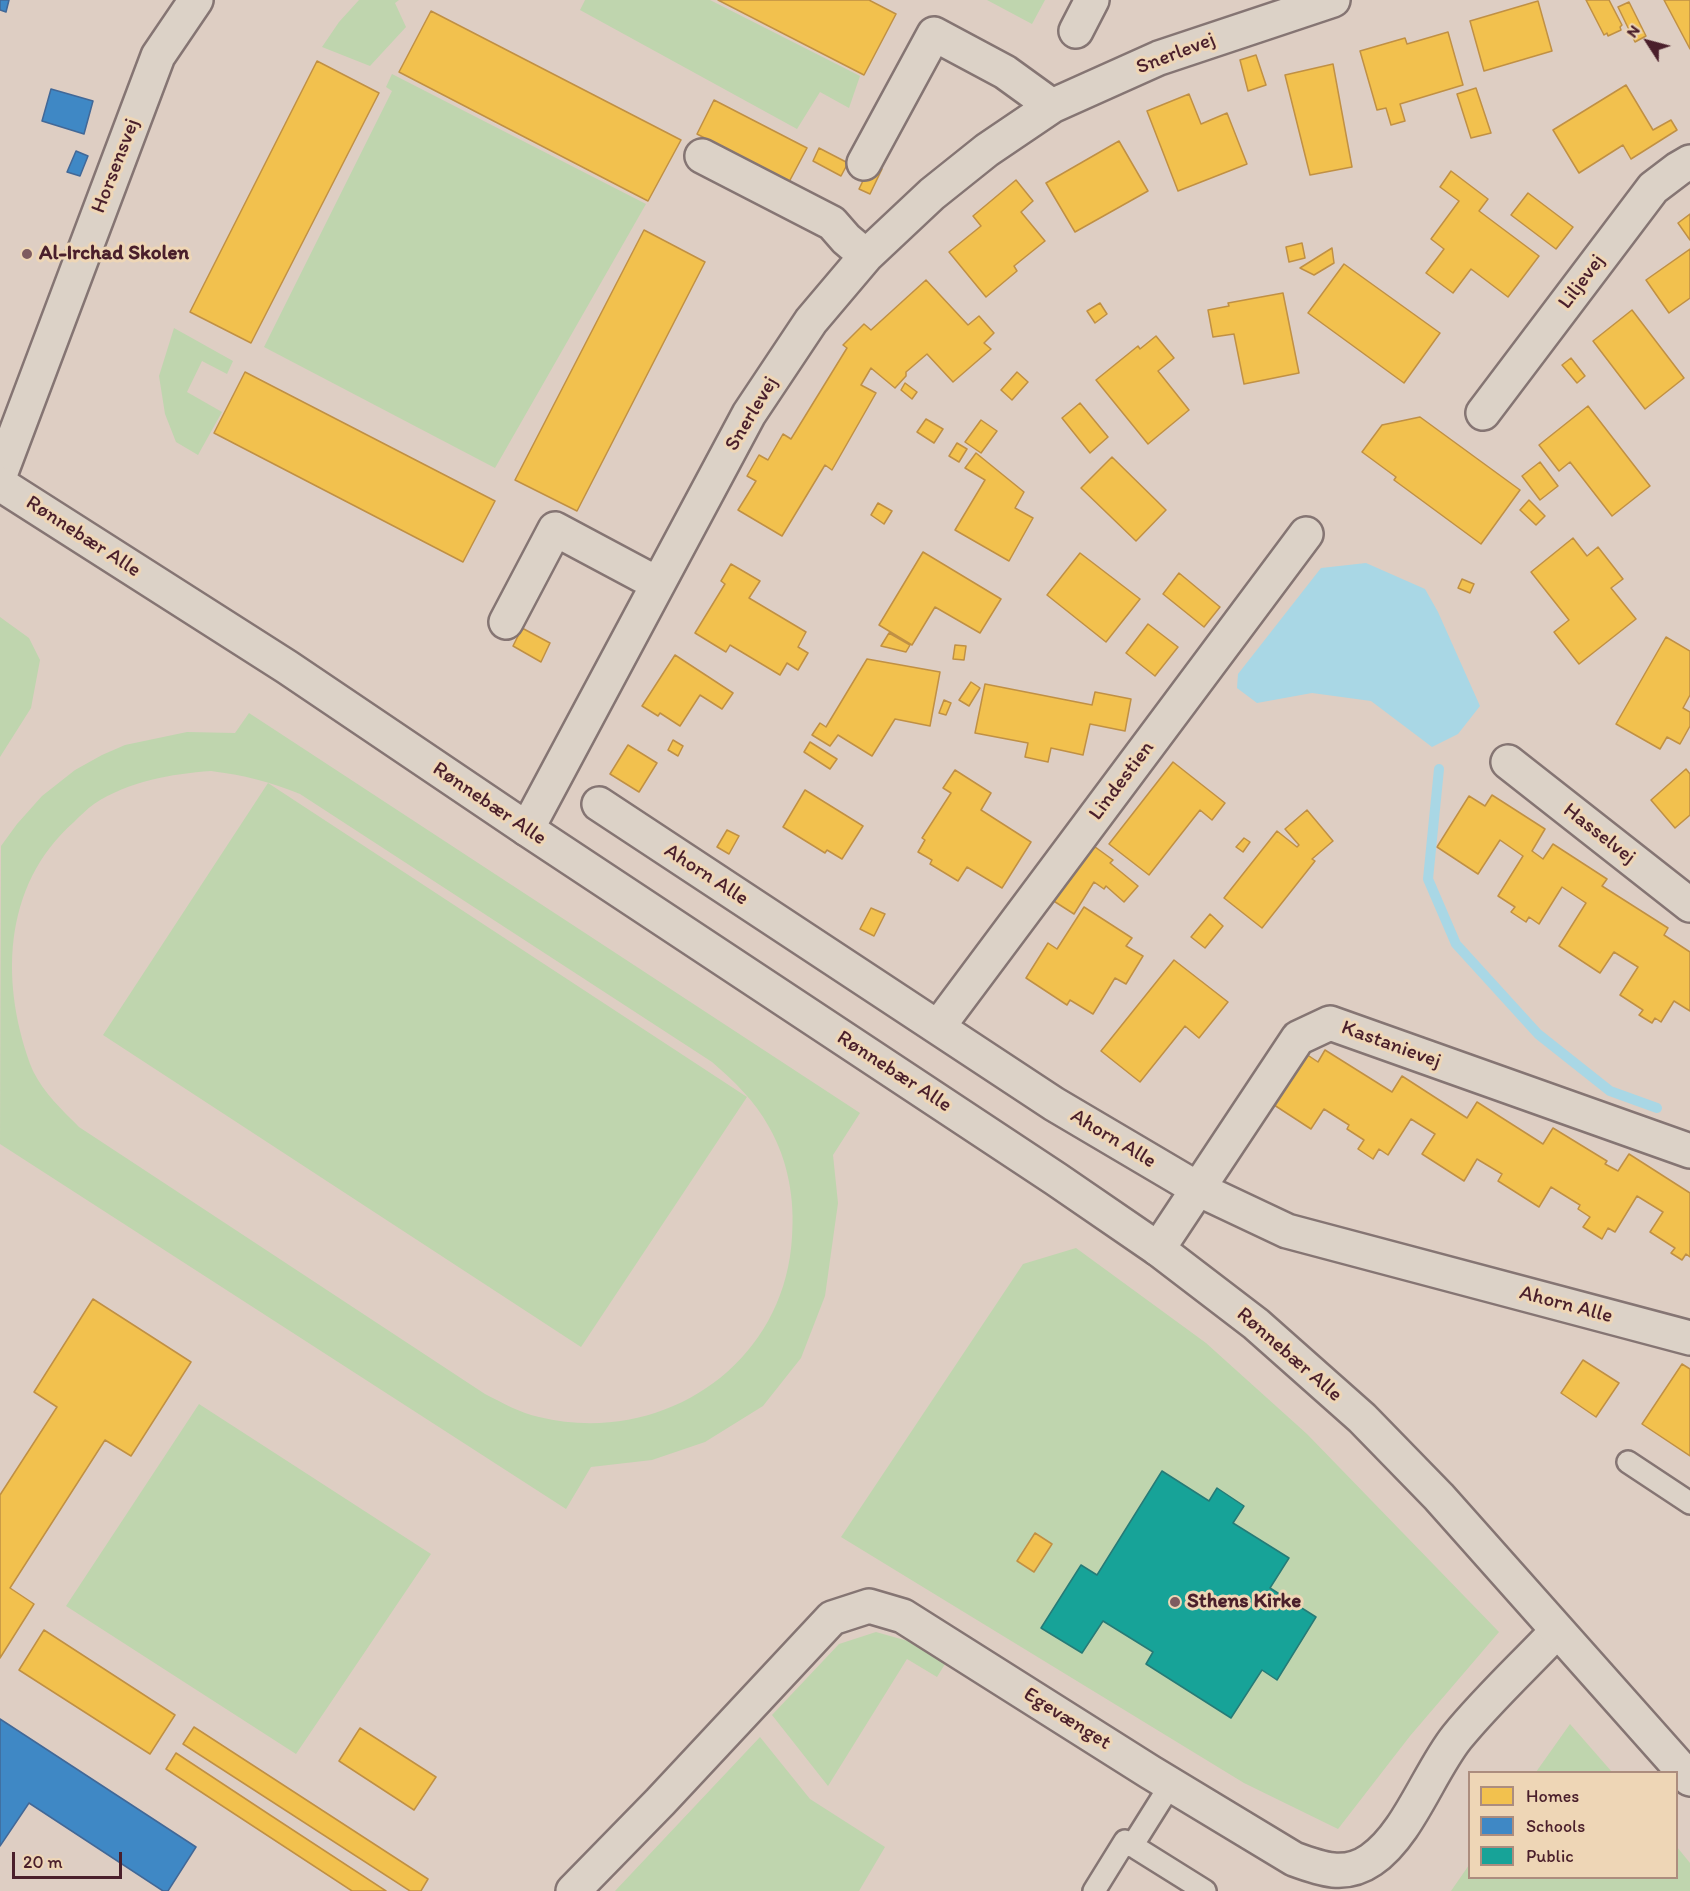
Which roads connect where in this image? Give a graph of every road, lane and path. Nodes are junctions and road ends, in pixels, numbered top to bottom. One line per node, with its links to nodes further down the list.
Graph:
1 (196, 0): 11 (street, Horsensvej)
2 (1092, 0): 4 (street)
3 (1310, 3): 5 (street, Snerlevej)
4 (1076, 31)
5 (1052, 106): 8 (street); 9 (street, Snerlevej)
6 (702, 156): 9 (street)
7 (1690, 162): 10 (street, Liljevej)
8 (864, 163)
9 (866, 256): 14 (street, Snerlevej)
10 (1483, 413)
11 (0, 474)
12 (0, 484): 18 (street, Rønnebær Alle)
13 (1306, 534): 20 (street, Lindestien)
14 (658, 584): 15 (street); 18 (street, Snerlevej)
15 (506, 622)
16 (1508, 762): 19 (street, Hasselvej)
17 (599, 804): 20 (street, Ahorn Alle)
18 (526, 829): 23 (street, Rønnebær Alle)
19 (1690, 905)
20 (938, 1027): 22 (street, Ahorn Alle)
21 (1690, 1151): 22 (street, Kastanievej)
22 (1198, 1189): 23 (street, Kastanievej); 24 (street, Ahorn Alle)
23 (1158, 1249): 27 (street, Rønnebær Alle)
24 (1690, 1338)
25 (1628, 1462): 26 (lane)
26 (1690, 1503)
27 (1557, 1631): 28 (street, Rønnebær Alle); 31 (street, Egevænget)
28 (1690, 1779)
29 (1171, 1784): 30 (lane); 31 (street, Egevænget); 32 (street, Egevænget)
30 (1132, 1846): 33 (lane); 34 (lane)
31 (1348, 1881)
32 (573, 1891)
33 (1094, 1891)
34 (1205, 1891)

